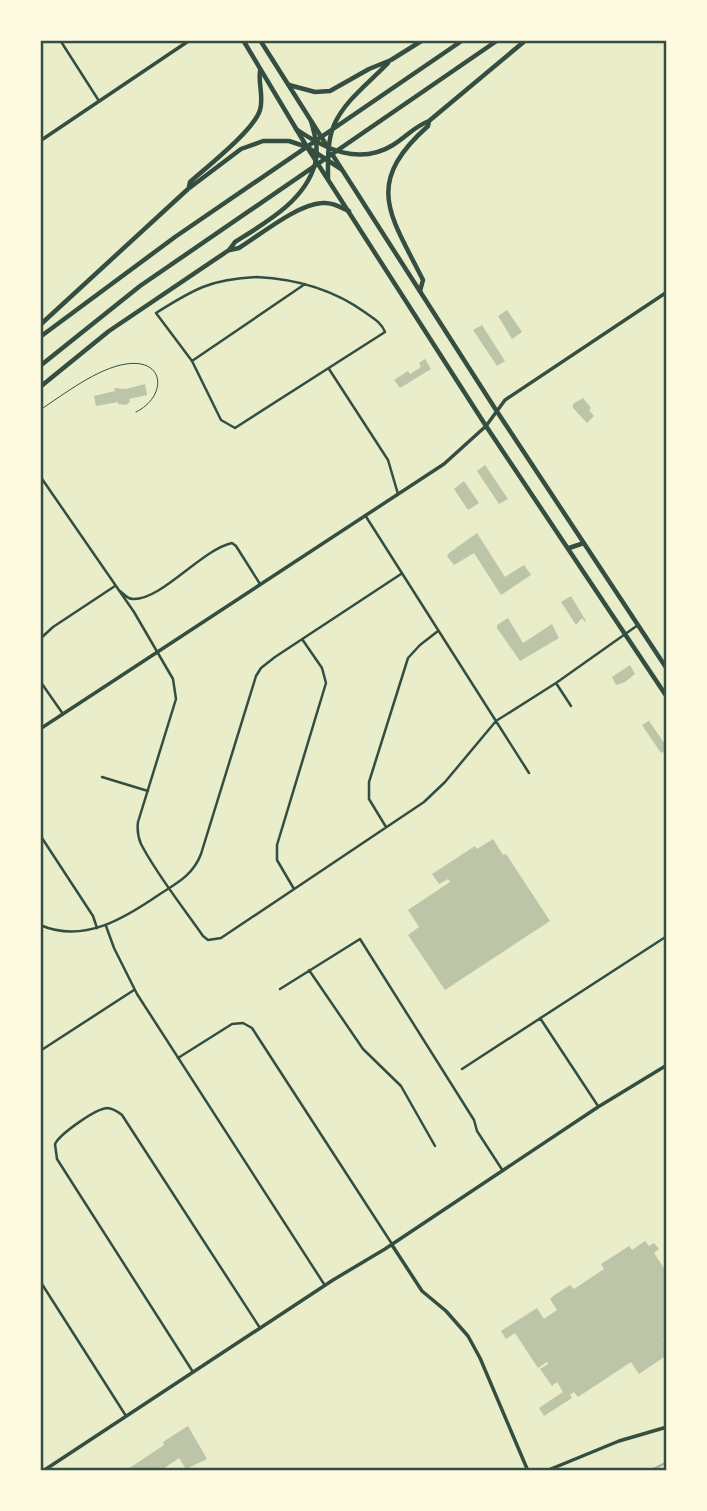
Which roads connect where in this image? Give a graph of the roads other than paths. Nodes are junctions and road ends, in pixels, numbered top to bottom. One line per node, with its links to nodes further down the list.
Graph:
1 (60, 40): 12 (street)
2 (190, 40): 12 (street)
3 (243, 40): 10 (main road)
4 (260, 40): 11 (main road)
5 (423, 40): 9 (main road)
6 (463, 40): 32 (main road)
7 (498, 40): 34 (main road)
8 (526, 40): 14 (main road)
9 (391, 60): 11 (main road); 19 (main road)
10 (260, 71): 15 (main road); 25 (main road)
11 (289, 85): 13 (main road)
12 (99, 101): 16 (street)
13 (312, 121): 17 (main road); 19 (main road)
14 (429, 121): 19 (main road); 29 (main road)
15 (296, 129): 17 (main road); 18 (main road)
16 (40, 141)
17 (316, 144): 19 (main road); 20 (main road)
18 (307, 147): 20 (main road); 21 (main road); 25 (main road)
19 (328, 149): 22 (main road); 23 (main road)
20 (316, 152): 21 (main road); 22 (main road)
21 (316, 160): 24 (main road); 27 (main road)
22 (328, 160): 23 (main road); 24 (main road)
23 (341, 169): 29 (main road)
24 (328, 179): 26 (main road)
25 (188, 189): 31 (main road)
26 (349, 211): 27 (main road); 40 (main road)
27 (229, 250): 36 (main road)
28 (306, 284): 33 (street); 33 (street); 35 (street)
29 (420, 291): 38 (main road)
30 (667, 292): 38 (street)
31 (40, 325)
32 (40, 337)
33 (192, 361): 35 (street)
34 (40, 366)
35 (329, 368): 42 (street)
36 (40, 387)
37 (40, 410): 39 (lane)
38 (496, 410): 40 (street); 44 (main road)
39 (136, 412)
40 (486, 426): 42 (street); 45 (main road)
41 (40, 476): 48 (street)
42 (398, 494): 43 (street)
43 (365, 515): 46 (street); 47 (street)
44 (584, 543): 45 (main road); 49 (main road)
45 (569, 548): 51 (main road)
46 (401, 574): 50 (street); 53 (street)
47 (260, 584): 48 (street); 54 (street)
48 (114, 586): 52 (street); 54 (street)
49 (638, 625): 51 (street); 55 (main road)
50 (438, 631): 61 (street); 66 (street)
51 (625, 634): 57 (street); 58 (main road)
52 (40, 639)
53 (302, 639): 68 (street); 69 (street)
54 (157, 652): 60 (street); 65 (street)
55 (667, 669)
56 (40, 681): 60 (street)
57 (556, 683): 59 (street); 61 (street)
58 (666, 694)
59 (571, 706)
60 (63, 714): 62 (street)
61 (496, 720): 63 (street); 66 (street)
62 (40, 729)
63 (529, 774)
64 (102, 777): 65 (street)
65 (148, 791): 68 (street)
66 (386, 828): 69 (street)
67 (40, 835): 72 (street)
68 (170, 888): 69 (street); 71 (street)
69 (295, 889)
70 (40, 925): 72 (street)
71 (106, 926): 72 (street); 75 (street)
72 (97, 928)
73 (667, 936): 77 (street)
74 (309, 971): 76 (street); 83 (street); 84 (street)
75 (135, 989): 78 (street); 79 (street)
76 (280, 989)
77 (540, 1018): 81 (street); 82 (street)
78 (40, 1051)
79 (178, 1058): 85 (street); 87 (street)
80 (667, 1065): 82 (street)
81 (462, 1069)
82 (598, 1107): 84 (street)
83 (435, 1146)
84 (503, 1171): 85 (street)
85 (392, 1244): 87 (street); 93 (street)
86 (40, 1281): 90 (street)
87 (325, 1285): 88 (street)
88 (260, 1328): 89 (street); 89 (street)
89 (193, 1372): 90 (street)
90 (126, 1416): 92 (street)
91 (667, 1427): 94 (street)
92 (43, 1471)
93 (528, 1471)
94 (546, 1471)

